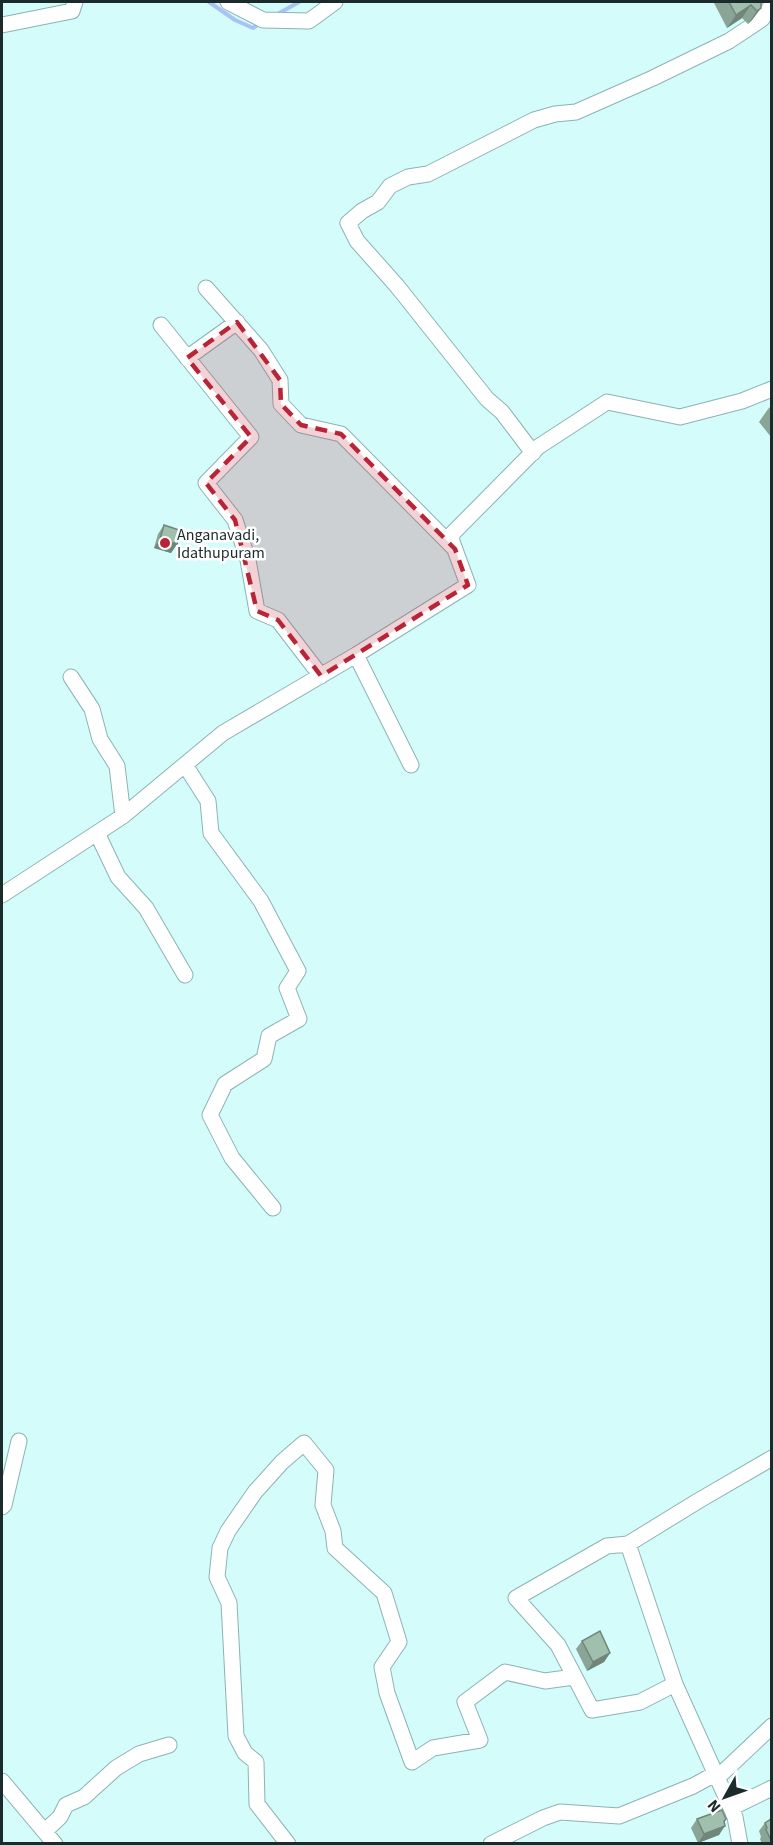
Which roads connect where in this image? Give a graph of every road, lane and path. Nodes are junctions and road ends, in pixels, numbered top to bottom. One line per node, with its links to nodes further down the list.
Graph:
1 (75, 2): 6 (street)
2 (228, 2): 3 (street)
3 (335, 2)
4 (769, 2): 5 (street)
5 (771, 6): 12 (street)
6 (2, 25)
7 (206, 288): 8 (street)
8 (237, 322): 10 (street); 13 (street)
9 (161, 325): 10 (street)
10 (187, 358): 15 (street)
11 (771, 389): 12 (street)
12 (533, 453): 13 (street)
13 (455, 549): 14 (street)
14 (356, 655): 15 (street); 18 (street)
15 (321, 675): 17 (street)
16 (71, 677): 19 (street)
17 (185, 765): 19 (street); 23 (street)
18 (411, 765)
19 (123, 816): 20 (street)
20 (97, 833): 21 (street); 22 (street)
21 (2, 895)
22 (185, 975)
23 (273, 1208)
24 (19, 1441): 26 (street)
25 (771, 1458): 27 (street)
26 (2, 1507)
27 (628, 1544): 28 (street); 29 (street)
28 (574, 1677): 29 (street); 38 (street)
29 (675, 1684): 32 (street)
30 (771, 1726): 32 (street)
31 (169, 1745): 36 (street)
32 (716, 1776): 35 (street); 39 (street)
33 (2, 1781): 36 (street)
34 (771, 1788): 35 (street)
35 (731, 1808): 40 (street)
36 (45, 1831): 37 (street)
37 (55, 1844)
38 (288, 1844)
39 (491, 1844)
40 (740, 1844)

